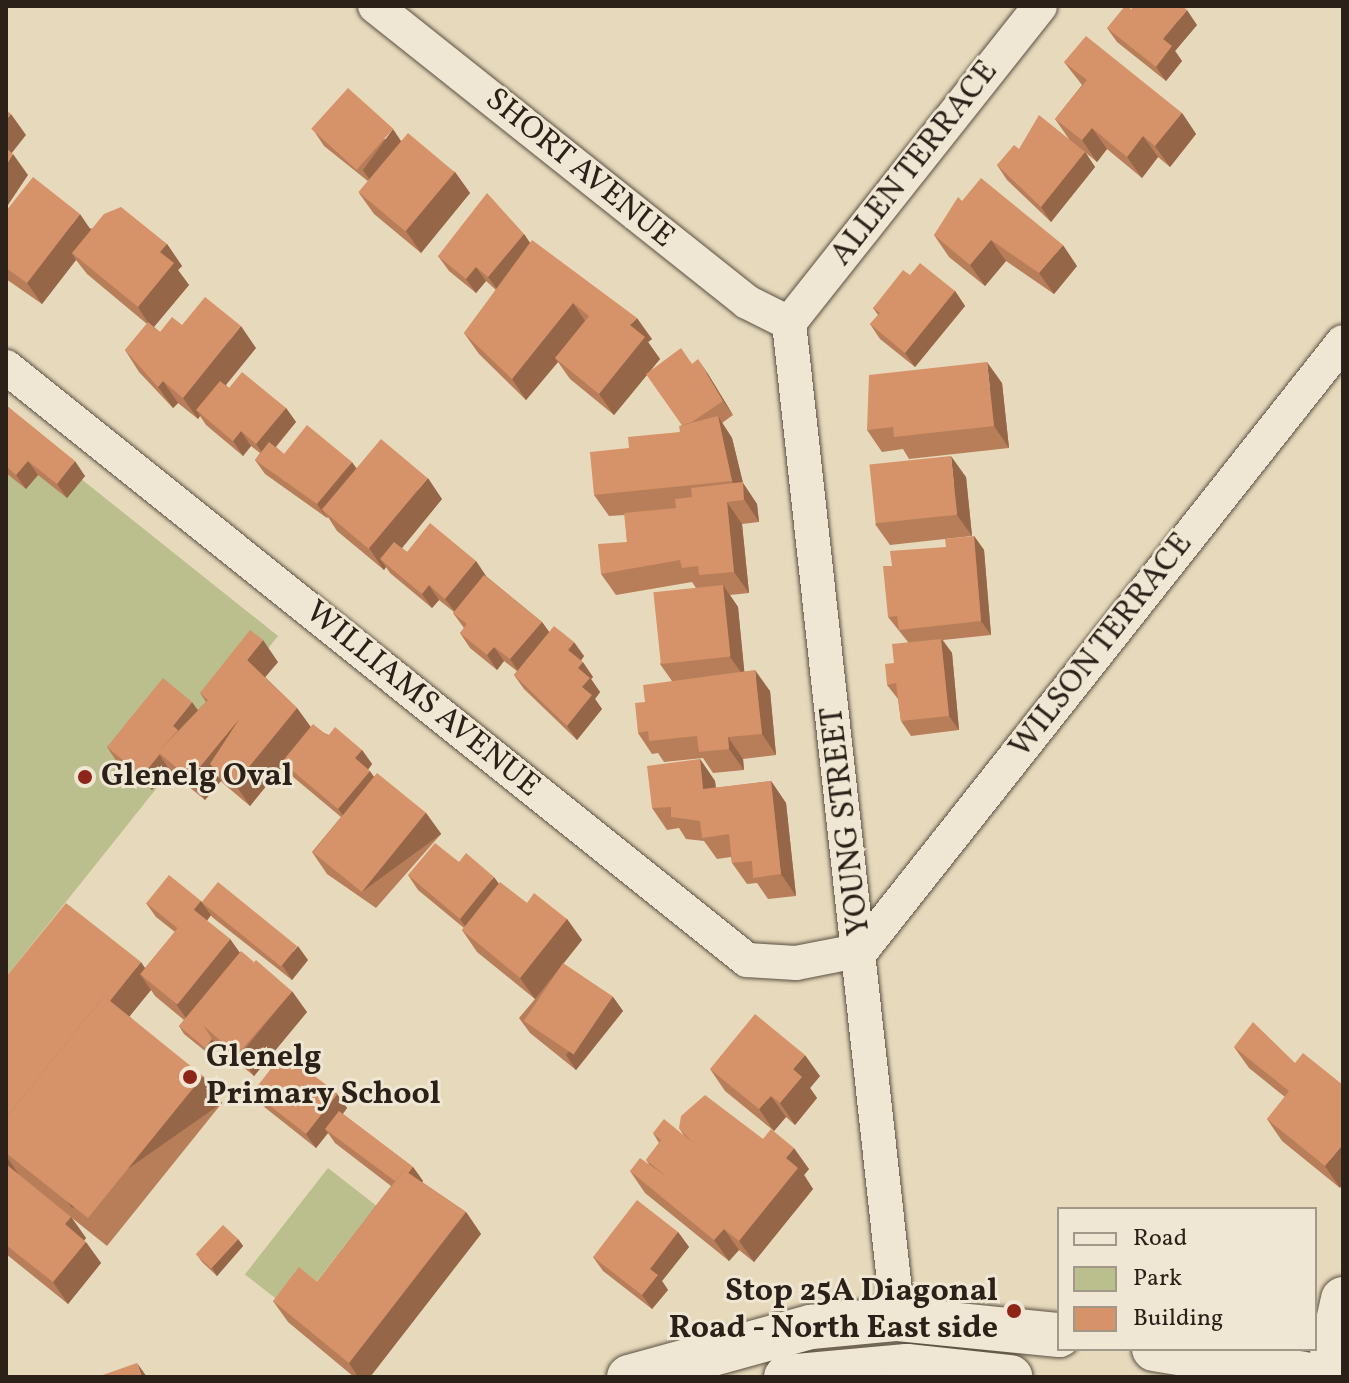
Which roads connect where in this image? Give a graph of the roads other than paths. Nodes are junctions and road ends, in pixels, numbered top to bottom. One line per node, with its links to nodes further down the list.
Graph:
1 (375, 6): 3 (street, SHORT AVENUE)
2 (1040, 6): 4 (street, ALLEN TERRACE)
3 (414, 18): 4 (street, SHORT AVENUE)
4 (789, 323): 7 (street, YOUNG STREET)
5 (1343, 342): 7 (street, WILSON TERRACE)
6 (6, 367): 7 (street, WILLIAMS AVENUE)
7 (862, 950): 10 (street, YOUNG STREET)
8 (1343, 1291): 11 (main road)
9 (1343, 1299): 15 (main road)
10 (898, 1319): 12 (main road); 16 (main road)
11 (1317, 1329)
12 (1057, 1335)
13 (1170, 1351): 14 (main road)
14 (1303, 1368)
15 (1343, 1372)
16 (629, 1377)
17 (786, 1377): 18 (main road)
18 (1010, 1377)

